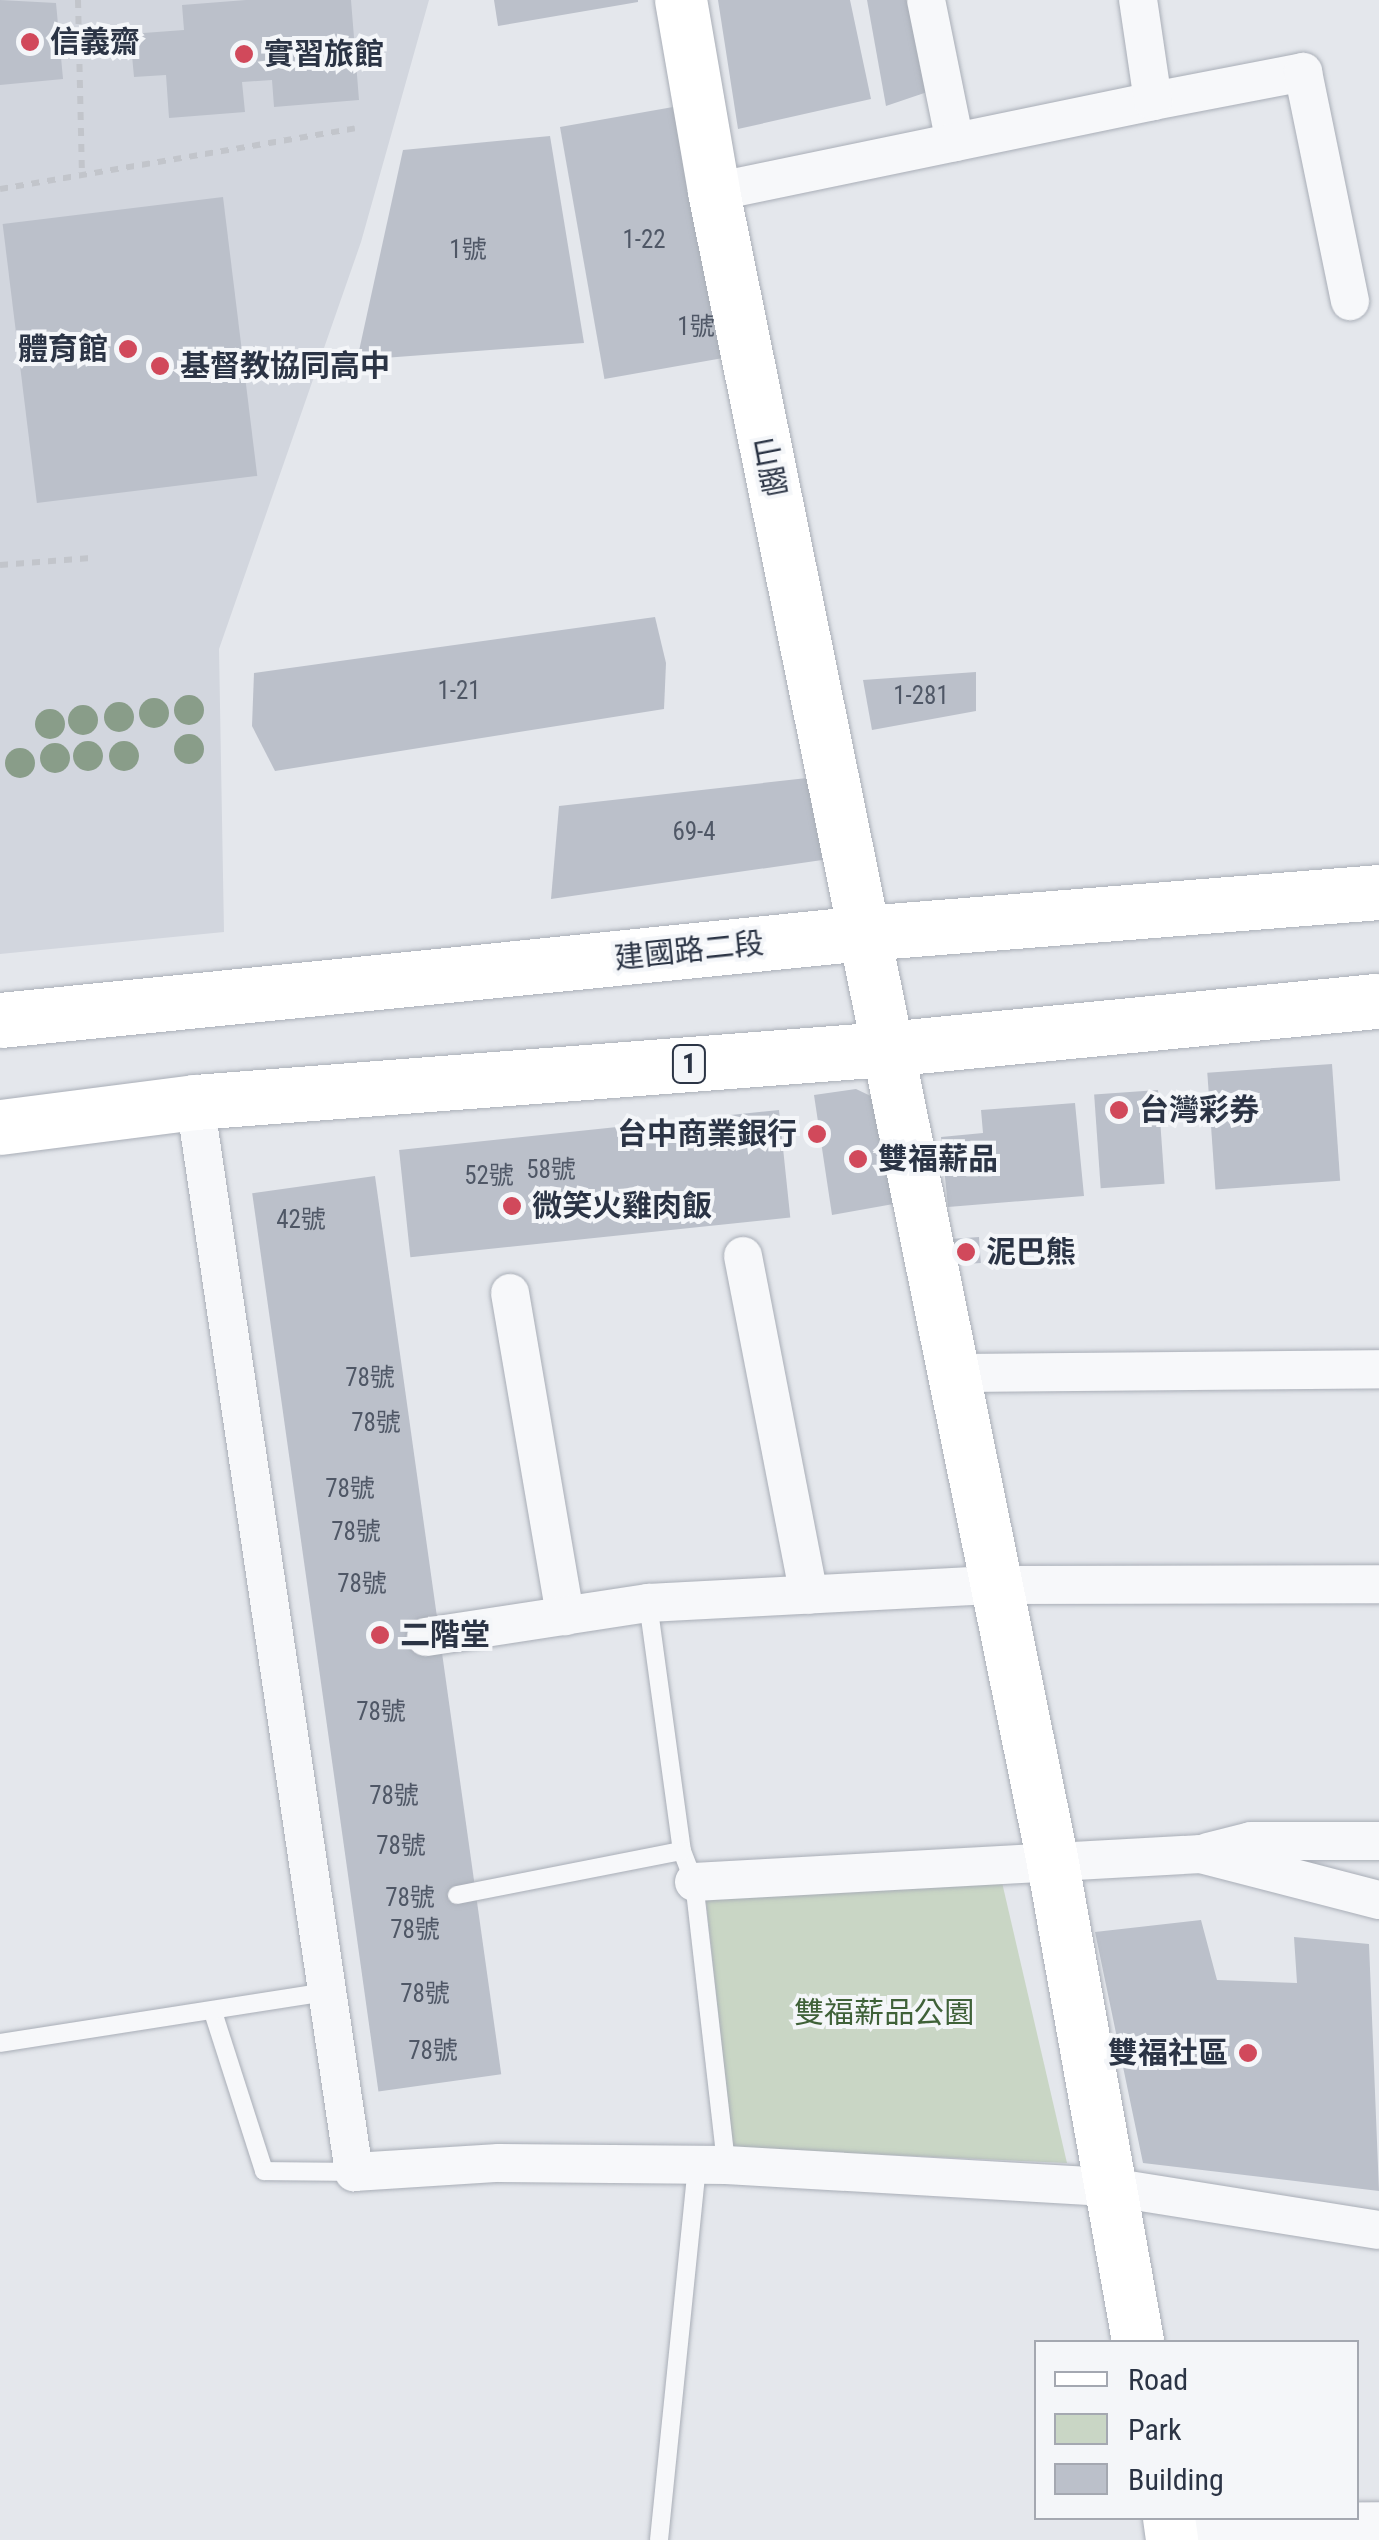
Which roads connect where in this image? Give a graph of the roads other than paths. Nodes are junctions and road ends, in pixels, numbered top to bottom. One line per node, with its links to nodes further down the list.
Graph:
1 (680, 0): 6 (street, 山腳)
2 (926, 0): 5 (street)
3 (1138, 0): 4 (street)
4 (1153, 101): 5 (street); 7 (street)
5 (956, 142): 6 (street)
6 (714, 192): 9 (street, 山腳)
7 (1350, 301)
8 (1379, 892): 9 (main road, 建國路二段)
9 (864, 933): 11 (main road, 建國路二段); 12 (street, 山腳)
10 (1379, 1001): 12 (main road, 1)
11 (0, 1020)
12 (886, 1049): 13 (main road, 1); 18 (street, 山腳)
13 (195, 1102): 14 (main road, 1); 31 (street)
14 (0, 1126)
15 (744, 1256): 21 (street)
16 (510, 1293): 23 (street)
17 (1379, 1369): 18 (street)
18 (952, 1373): 20 (street, 山腳)
19 (1379, 1584): 20 (street)
20 (996, 1585): 21 (street); 27 (street, 山腳)
21 (809, 1595): 22 (street)
22 (648, 1603): 23 (street); 28 (lane)
23 (565, 1616): 24 (street)
24 (426, 1637)
25 (1379, 1840): 26 (street)
26 (1201, 1854): 27 (street); 30 (street)
27 (1052, 1858): 28 (street); 36 (street, 山腳)
28 (688, 1866): 29 (lane); 34 (lane)
29 (456, 1895)
30 (1379, 1900)
31 (326, 1992): 32 (lane); 35 (street)
32 (212, 2012): 33 (lane); 35 (lane)
33 (0, 2043)
34 (711, 2165): 35 (street); 36 (street); 41 (lane)
35 (354, 2172)
36 (1110, 2187): 37 (street); 38 (street, 山腳)
37 (1379, 2230)
38 (1138, 2340)
39 (1379, 2521): 40 (street)
40 (1170, 2527)
41 (659, 2540)

